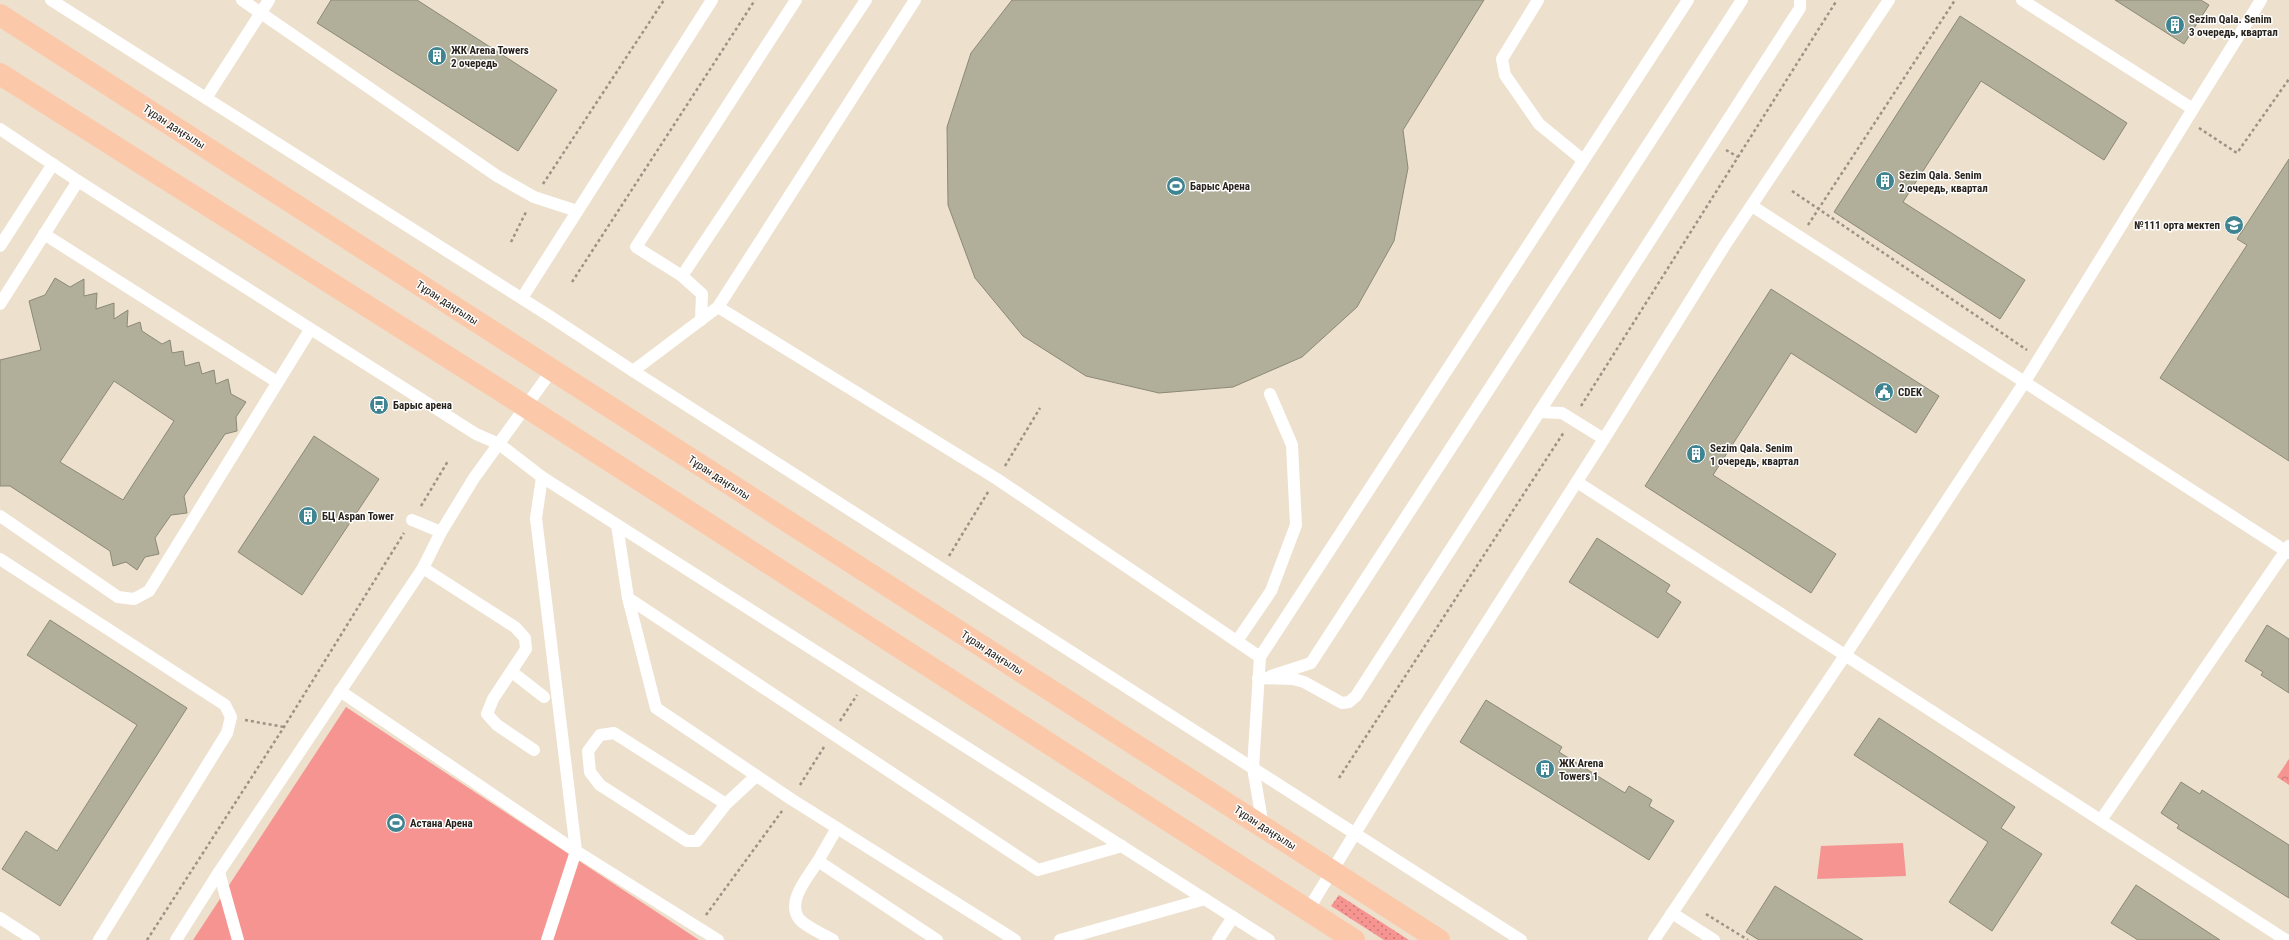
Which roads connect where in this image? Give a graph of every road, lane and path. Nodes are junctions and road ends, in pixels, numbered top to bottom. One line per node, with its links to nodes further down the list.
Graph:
1 (51, 0): 23 (lane)
2 (242, 0): 19 (lane)
3 (269, 0): 19 (lane)
4 (664, 0): 30 (path)
5 (712, 0): 33 (lane)
6 (755, 0): 39 (path)
7 (796, 0): 38 (lane)
8 (866, 0): 38 (lane)
9 (915, 0): 42 (lane)
10 (1538, 0): 26 (lane)
11 (1688, 0): 26 (lane)
12 (1742, 0): 71 (lane)
13 (1800, 0): 52 (lane)
14 (1837, 0): 53 (path)
15 (1889, 0): 31 (lane)
16 (1955, 0): 32 (path)
17 (2022, 0): 24 (lane)
18 (2261, 0): 24 (lane)
19 (261, 12): 23 (lane); 30 (lane)
20 (0, 15): 46 (main road, Тұран даңғылы)
21 (0, 74): 51 (main road)
22 (2289, 79): 24 (path)
23 (206, 98): 40 (lane)
24 (2189, 114): 45 (lane)
25 (0, 129): 27 (lane)
26 (1583, 160): 69 (lane)
27 (53, 164): 28 (lane); 37 (lane)
28 (78, 181): 34 (lane); 44 (lane)
29 (1792, 191): 32 (path)
30 (534, 197): 33 (lane); 36 (path)
31 (1752, 206): 35 (lane); 54 (lane)
32 (1819, 209): 35 (path); 45 (path)
33 (577, 211): 40 (lane)
34 (44, 234): 41 (lane); 48 (lane)
35 (1800, 238): 49 (lane)
36 (511, 242)
37 (0, 246)
38 (682, 276): 43 (lane)
39 (572, 282)
40 (522, 298): 47 (lane)
41 (0, 304)
42 (718, 307): 43 (lane); 67 (lane)
43 (701, 320): 47 (lane)
44 (310, 330): 48 (lane); 55 (lane)
45 (2039, 358): 49 (lane)
46 (552, 370): 51 (lane); 85 (main road, Тұран даңғылы)
47 (633, 372): 79 (lane)
48 (277, 382): 59 (lane)
49 (2024, 383): 63 (lane); 68 (lane)
50 (1270, 394): 67 (lane)
51 (527, 407): 55 (lane); 95 (main road)
52 (1539, 412): 53 (lane); 71 (lane)
53 (1573, 419): 54 (lane); 81 (path)
54 (1604, 439): 58 (lane)
55 (499, 444): 57 (lane); 62 (lane)
56 (448, 461): 60 (path)
57 (542, 477): 61 (lane); 89 (lane)
58 (1577, 482): 68 (lane); 87 (lane)
59 (0, 516)
60 (412, 520): 62 (lane); 76 (path)
61 (617, 525): 66 (lane); 72 (lane)
62 (441, 532): 65 (lane)
63 (2288, 550): 84 (lane)
64 (0, 559): 75 (lane)
65 (424, 568): 70 (lane); 73 (lane)
66 (628, 598): 77 (lane); 80 (lane)
67 (1237, 641): 69 (lane)
68 (1846, 654): 84 (lane); 93 (lane)
69 (1260, 656): 71 (lane)
70 (512, 672): 74 (lane); 78 (lane)
71 (1262, 678): 79 (lane)
72 (865, 682): 77 (path); 88 (lane)
73 (340, 691): 89 (lane); 91 (lane)
74 (544, 697)
75 (231, 717): 76 (path); 101 (lane)
76 (284, 727): 102 (path)
77 (832, 733): 82 (path); 88 (lane)
78 (534, 750)
79 (1252, 768): 85 (lane); 87 (lane)
80 (756, 776): 82 (lane); 83 (lane)
81 (1338, 778)
82 (791, 799): 86 (lane); 99 (path)
83 (726, 804): 83 (lane)
84 (2101, 820): 119 (lane)
85 (1263, 826): 92 (main road, Тұран даңғылы)
86 (837, 828): 90 (lane); 109 (lane)
87 (1356, 834): 92 (lane); 115 (lane)
88 (1122, 846): 94 (lane)
89 (576, 851): 99 (lane); 105 (lane)
90 (818, 861): 107 (lane); 108 (lane)
91 (219, 872): 103 (lane); 104 (lane)
92 (1332, 872): 95 (lane); 114 (main road, Тұран даңғылы)
93 (1682, 899): 96 (lane); 118 (path)
94 (1205, 900): 97 (lane); 110 (lane)
95 (1308, 910): 113 (main road)
96 (1672, 913): 116 (lane); 117 (lane)
97 (1233, 917): 111 (lane); 112 (lane)
98 (0, 918): 100 (lane)
99 (698, 927): 106 (lane)
100 (34, 940)
101 (99, 940)
102 (147, 940)
103 (176, 940)
104 (238, 940)
105 (547, 940)
106 (718, 940)
107 (833, 940)
108 (937, 940)
109 (1015, 940)
110 (1060, 940)
111 (1218, 940)
112 (1269, 940)
113 (1354, 940)
114 (1439, 940)
115 (1521, 940)
116 (1654, 940)
117 (1714, 940)
118 (1748, 940)
119 (2286, 940)

